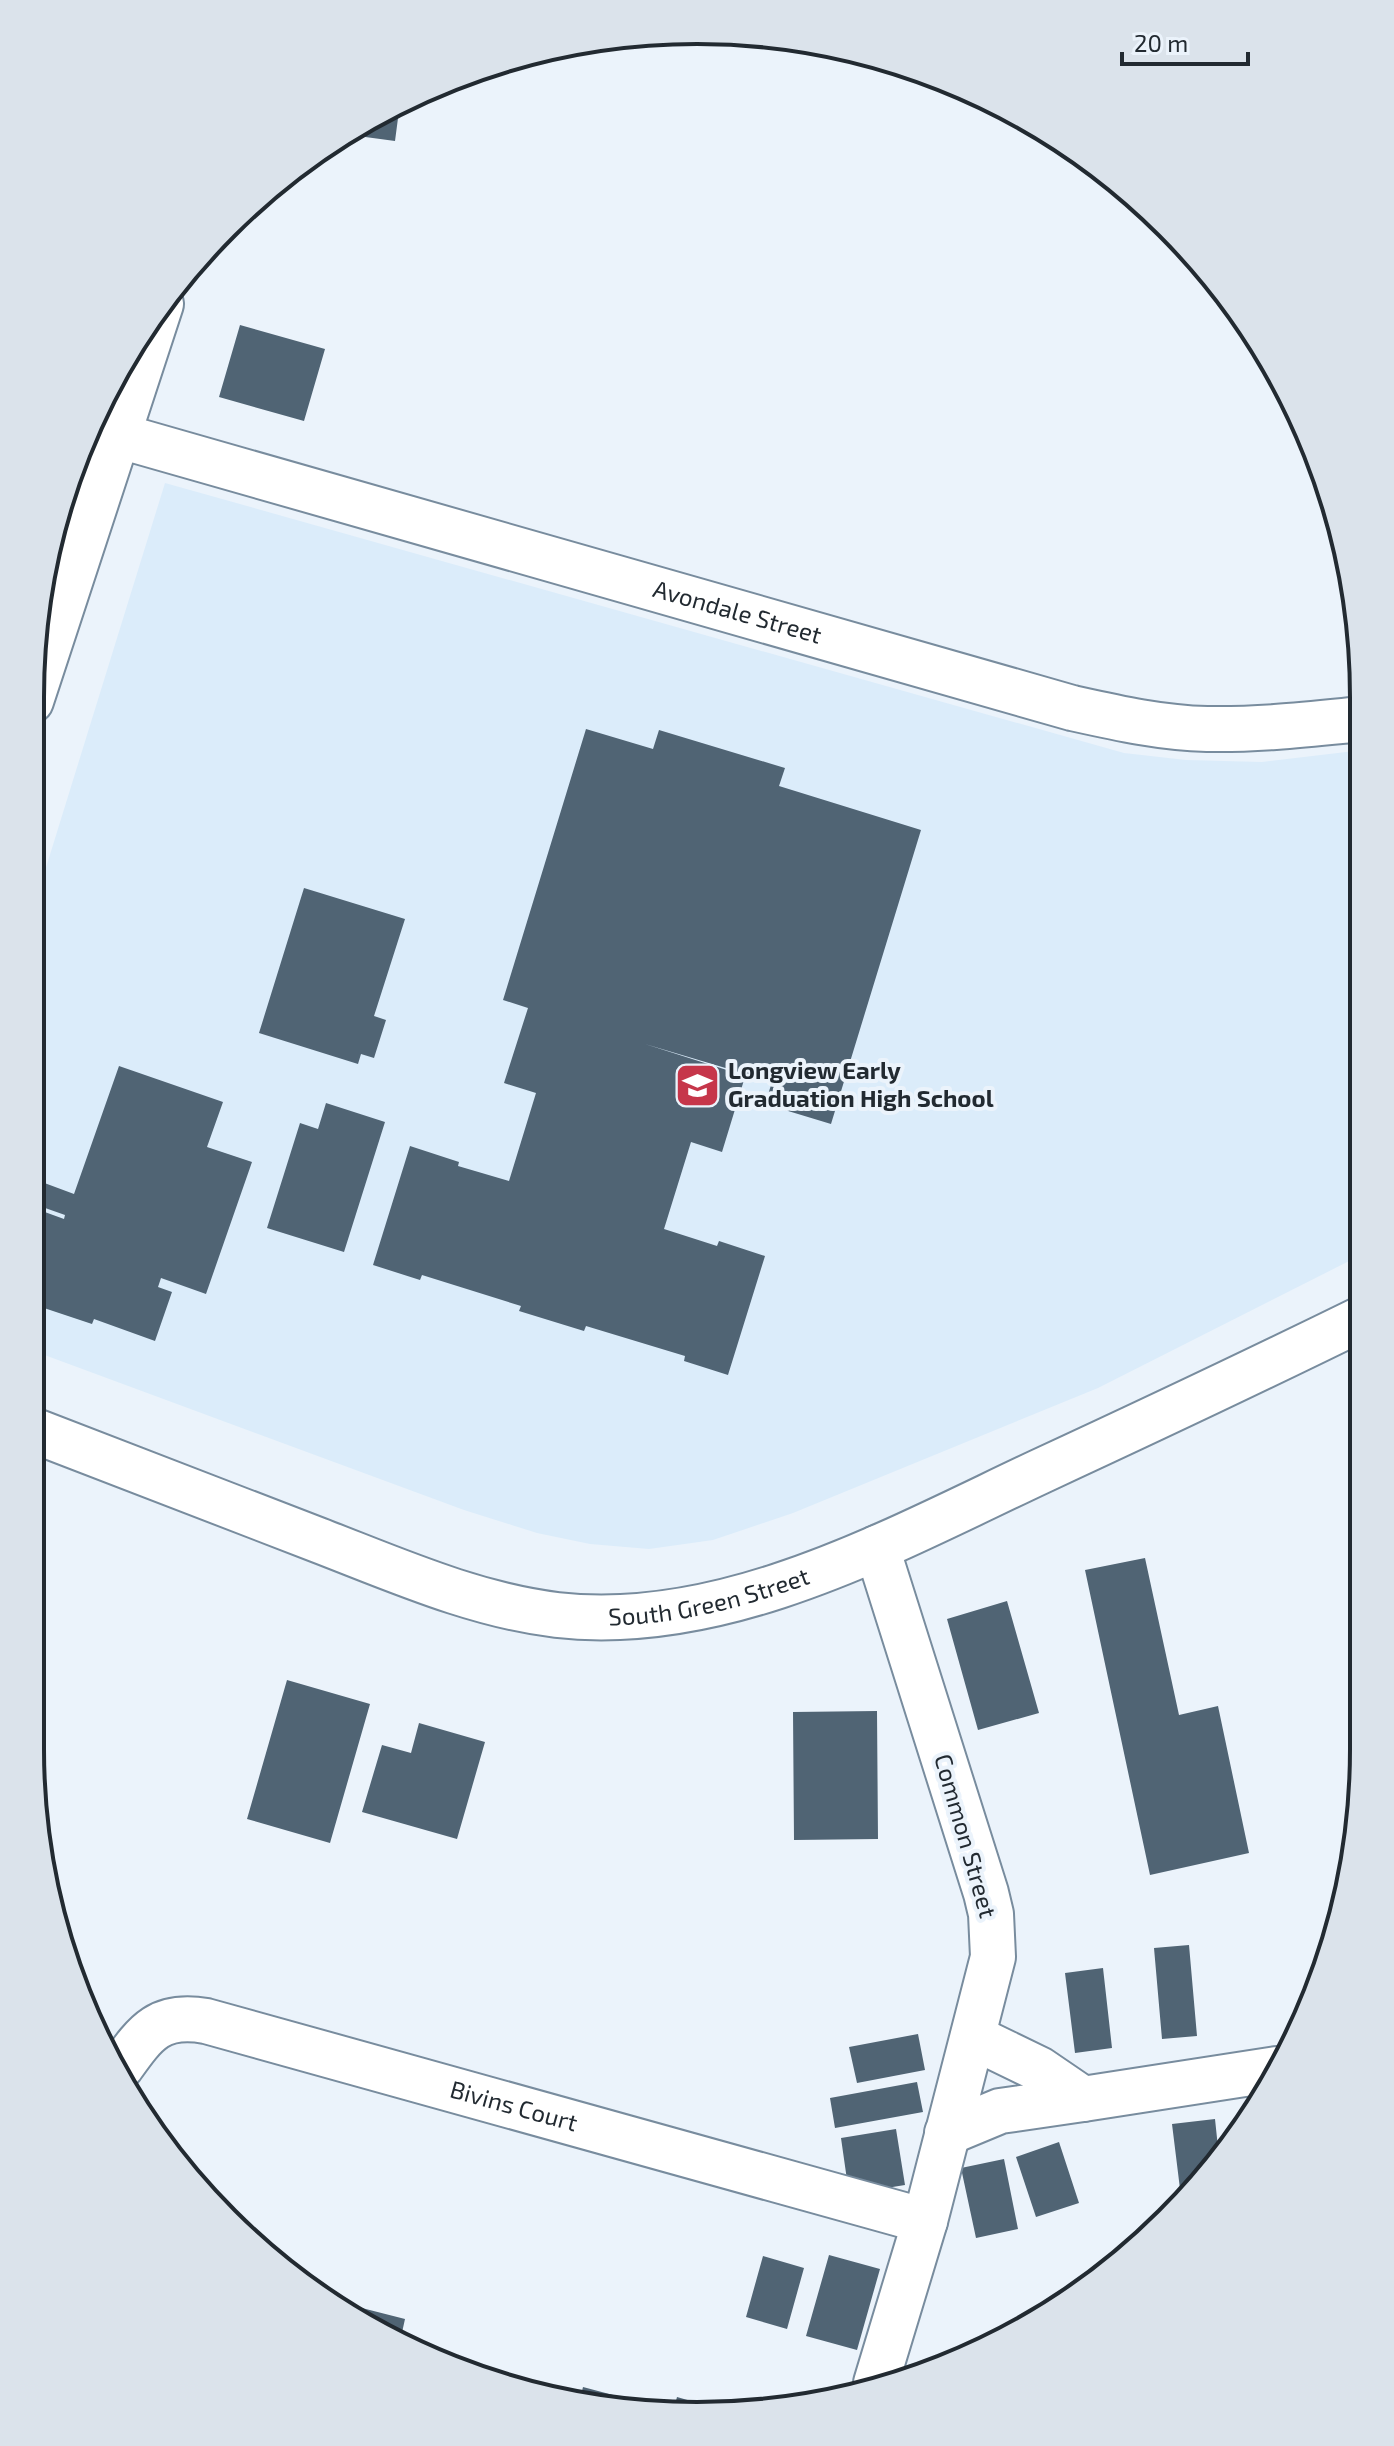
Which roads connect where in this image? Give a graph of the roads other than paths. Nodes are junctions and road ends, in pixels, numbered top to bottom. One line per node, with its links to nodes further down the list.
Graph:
1 (149, 341): 2 (street)
2 (120, 436): 3 (street); 5 (street, Avondale Street)
3 (82, 492): 4 (street)
4 (47, 634)
5 (1350, 720)
6 (1350, 1324): 8 (street, South Green Street)
7 (44, 1434): 8 (street, South Green Street)
8 (877, 1548): 9 (street, Common Street)
9 (973, 2037): 12 (street); 13 (street, Common Street)
10 (124, 2063): 14 (street, Bivins Court)
11 (1266, 2071): 12 (street)
12 (1083, 2099): 13 (street)
13 (947, 2133): 14 (street, Common Street)
14 (925, 2221): 15 (street, Common Street)
15 (878, 2376)

